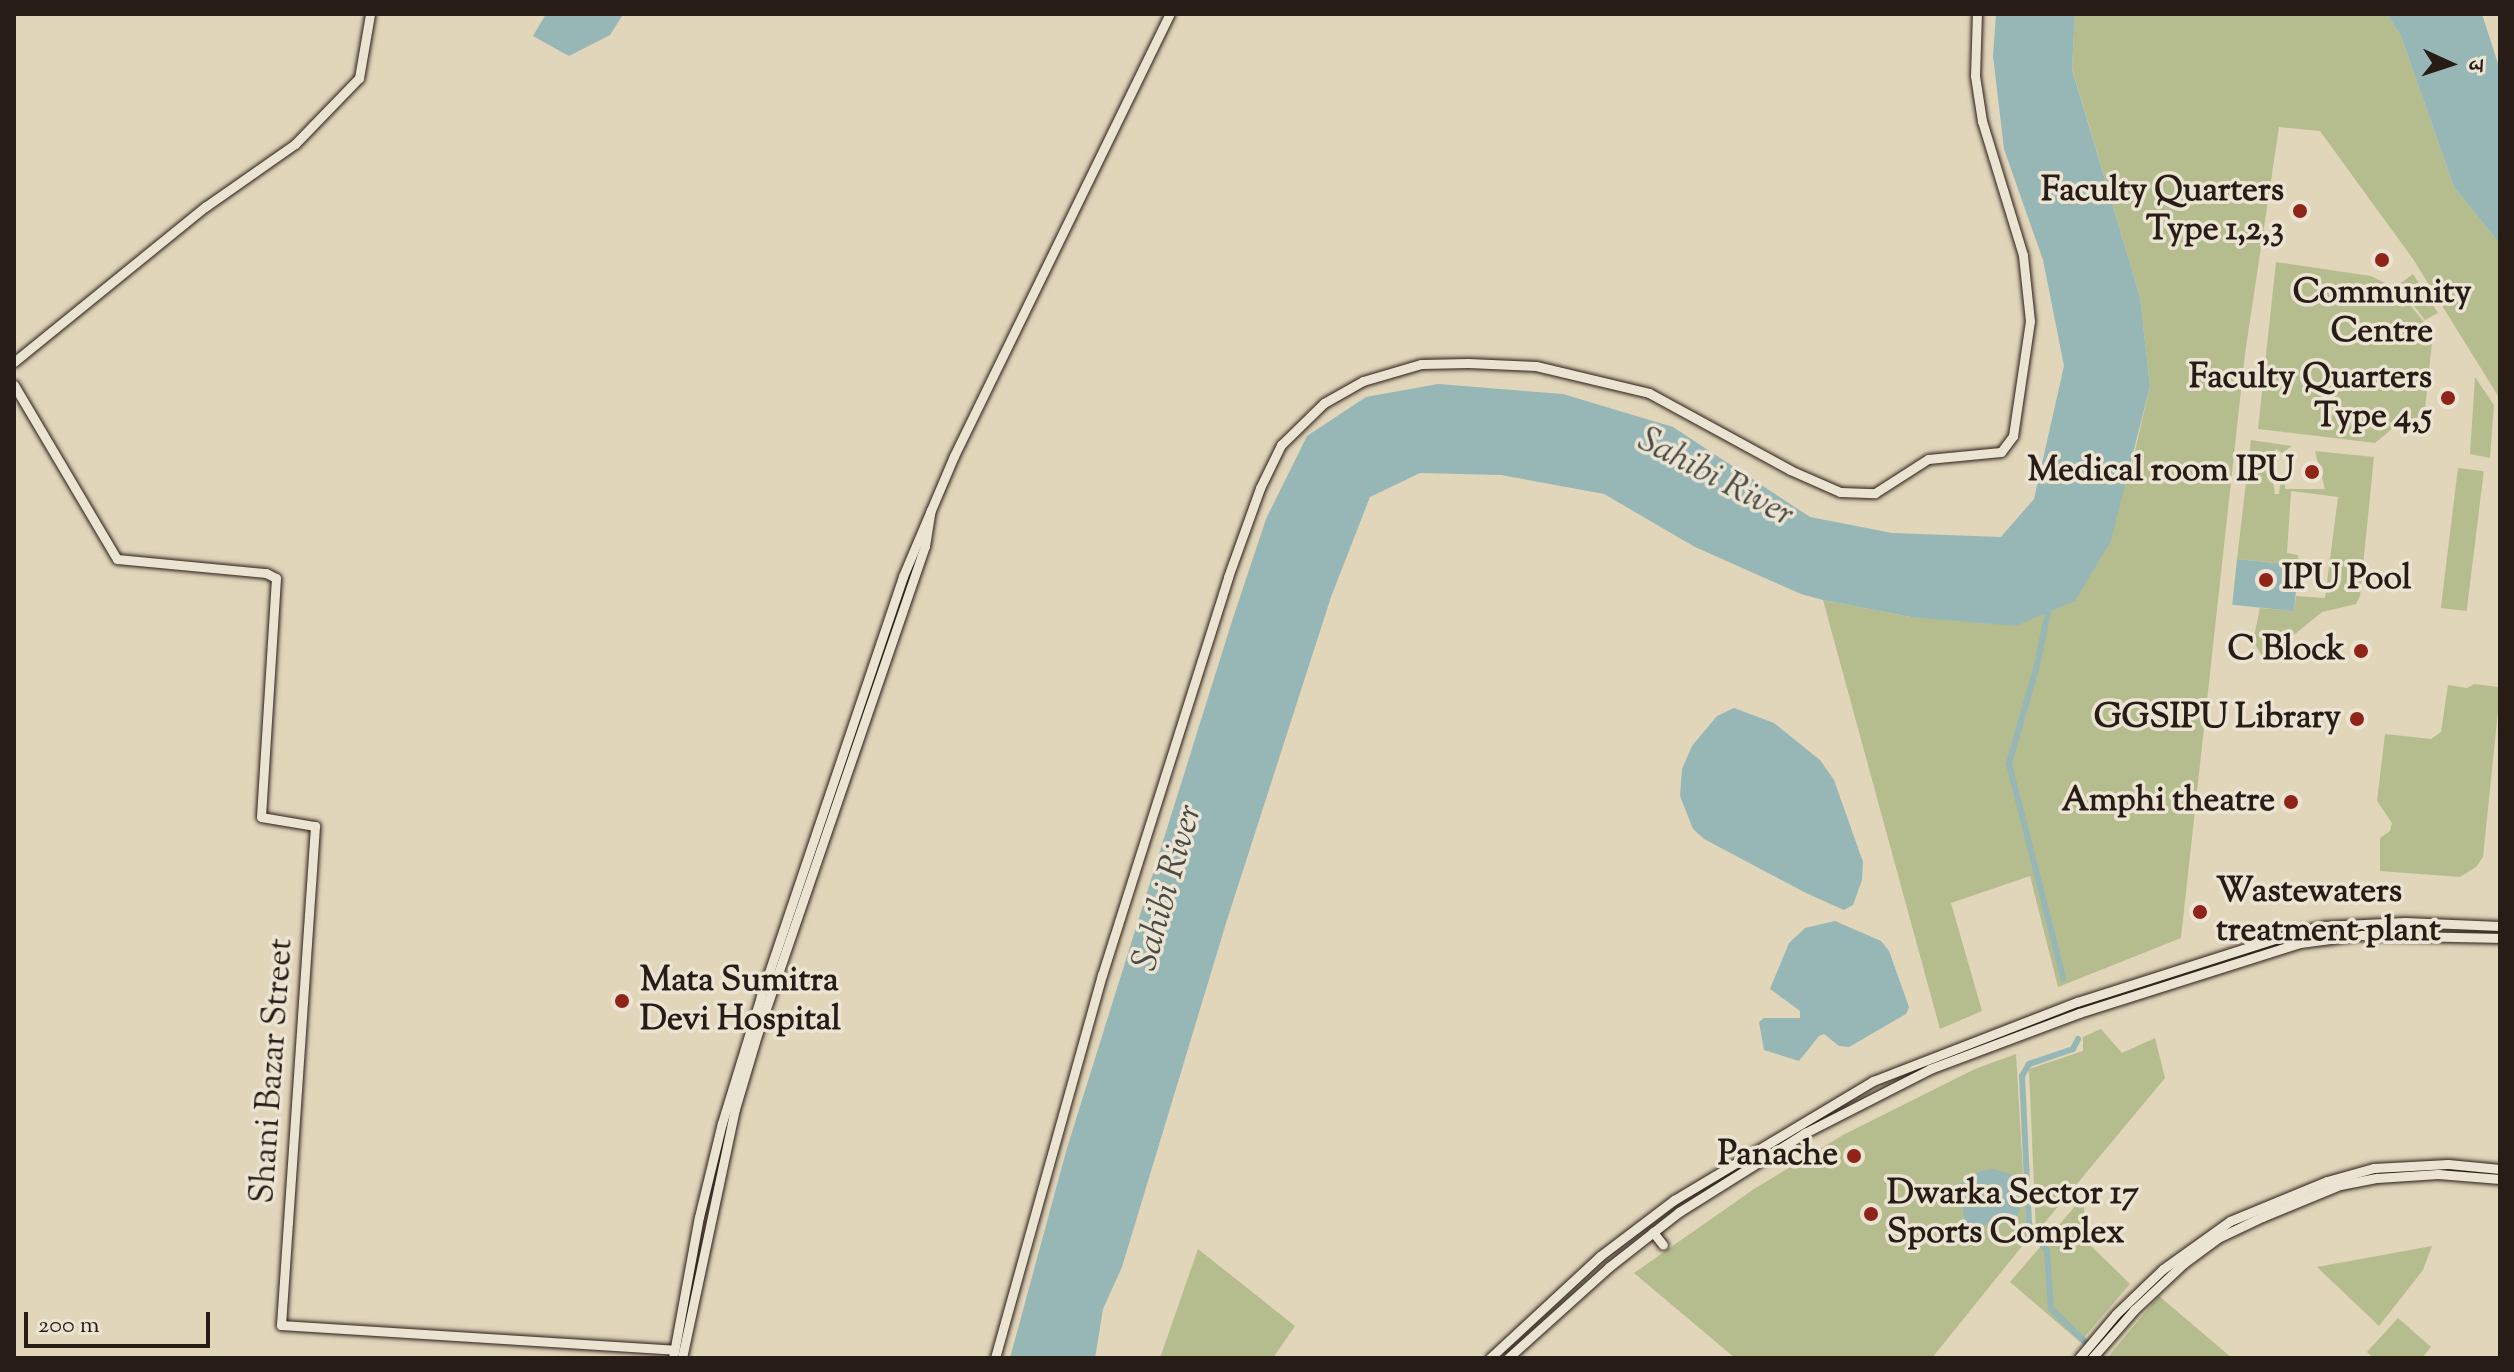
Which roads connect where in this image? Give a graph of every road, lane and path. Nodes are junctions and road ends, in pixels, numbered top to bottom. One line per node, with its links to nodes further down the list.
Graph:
1 (370, 14): 4 (street)
2 (1170, 14): 6 (street)
3 (1977, 14): 17 (street)
4 (14, 362)
5 (14, 385): 14 (street, Shani Bazar Street)
6 (931, 510): 14 (street); 16 (street)
7 (2500, 926): 18 (street)
8 (2500, 938): 11 (street)
9 (2500, 1169): 13 (street)
10 (2500, 1179): 13 (street)
11 (1653, 1232): 12 (street); 19 (street)
12 (1663, 1245)
13 (2100, 1341): 15 (street)
14 (673, 1354)
15 (2087, 1356)
16 (682, 1358)
17 (995, 1358)
18 (1490, 1358)
19 (1508, 1358)

